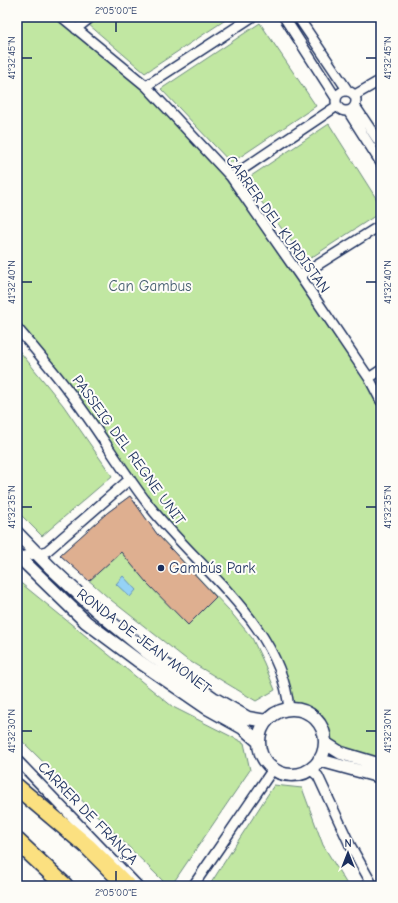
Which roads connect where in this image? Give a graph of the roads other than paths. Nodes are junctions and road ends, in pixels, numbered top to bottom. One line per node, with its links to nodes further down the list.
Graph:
1 (62, 17): 6 (street, CARRER DEL KURDISTAN)
2 (91, 17): 6 (street)
3 (252, 17): 8 (street)
4 (284, 17): 10 (street)
5 (298, 17): 9 (street)
6 (76, 29): 8 (street, CARRER DEL KURDISTAN)
7 (381, 80): 9 (street)
8 (146, 86): 14 (street, CARRER DEL KURDISTAN)
9 (351, 93): 10 (street); 11 (street)
10 (337, 102): 11 (street); 14 (street)
11 (352, 109): 12 (street); 13 (street)
12 (381, 145)
13 (381, 162)
14 (231, 177): 16 (street, CARRER DEL KURDISTAN)
15 (381, 225): 16 (street)
16 (300, 276): 19 (street, CARRER DEL KURDISTAN)
17 (17, 328): 21 (street, PASSEIG DEL REGNE UNIT)
18 (381, 370): 19 (street)
19 (369, 378): 20 (street, CARRER DEL KURDISTAN)
20 (381, 400)
21 (130, 479): 23 (street); 25 (street, PASSEIG DEL REGNE UNIT)
22 (17, 533): 23 (street, RONDA DE JEAN MONET)
23 (36, 553): 24 (street); 26 (street, RONDA DE JEAN MONET)
24 (18, 557): 27 (street, RONDA DE JEAN MONET)
25 (289, 709): 26 (street); 28 (street)
26 (266, 721): 27 (street)
27 (259, 742): 32 (street)
28 (325, 743): 30 (street); 31 (street)
29 (17, 760): 39 (street, CARRER DE FRANÇA)
30 (319, 760): 33 (street); 34 (street)
31 (381, 765)
32 (273, 769): 33 (street); 40 (street)
33 (310, 769): 41 (street)
34 (381, 777)
35 (17, 787): 38 (highway)
36 (22, 846): 37 (highway)
37 (65, 886)
38 (127, 886)
39 (138, 886)
40 (193, 886)
41 (373, 886)

